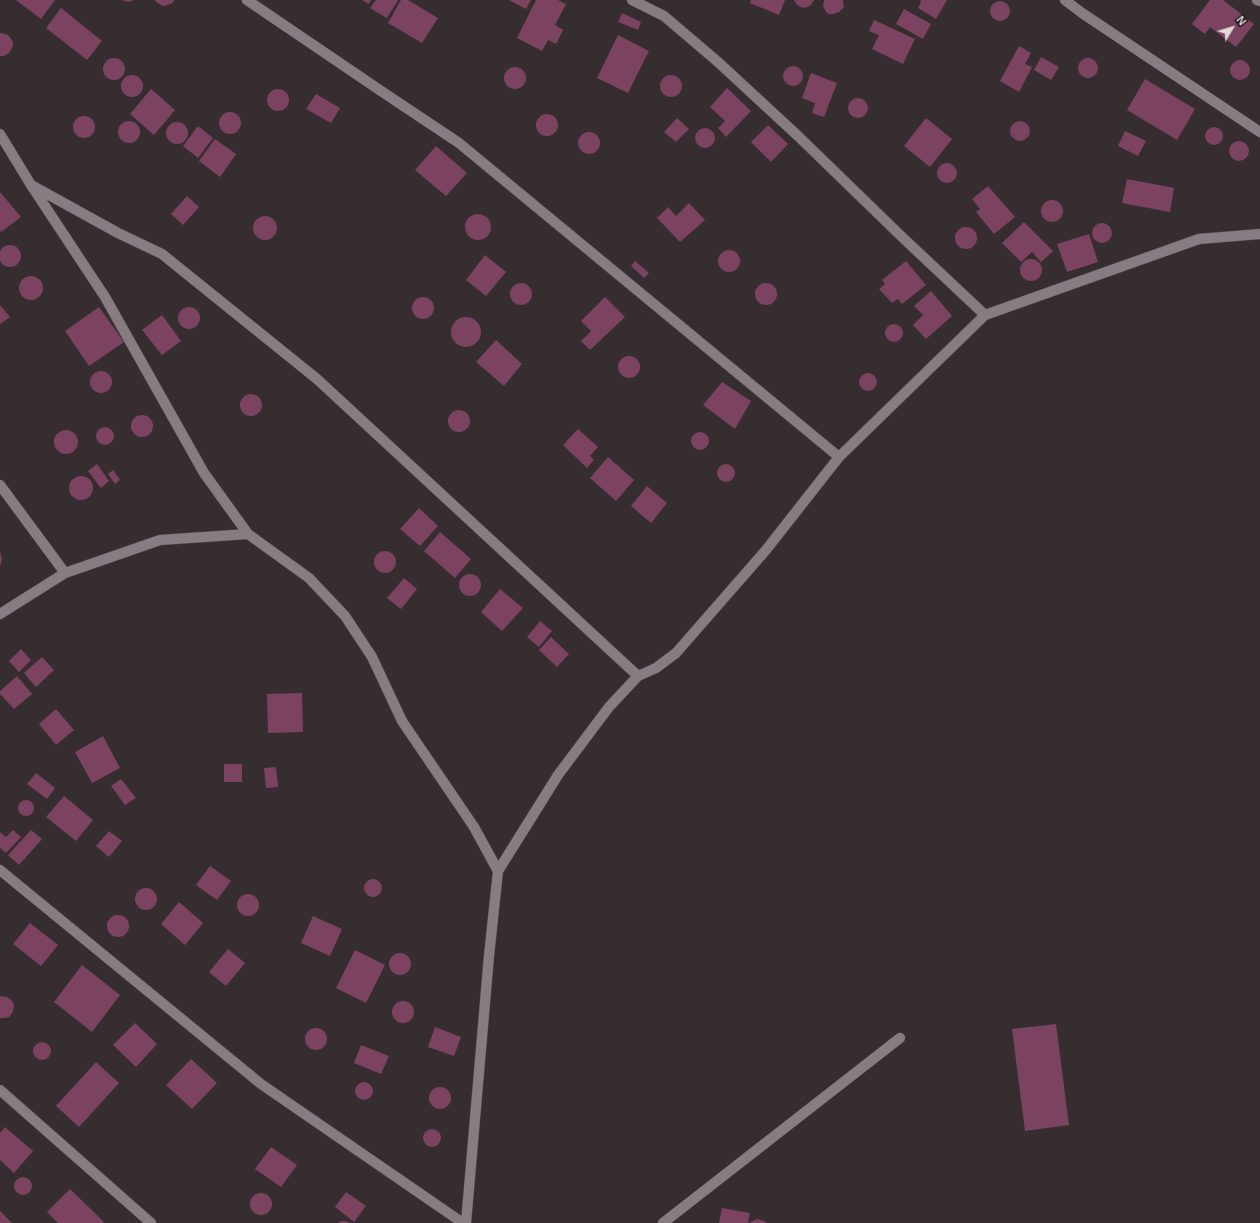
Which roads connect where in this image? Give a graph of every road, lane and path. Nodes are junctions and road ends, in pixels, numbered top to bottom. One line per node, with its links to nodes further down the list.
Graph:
1 (247, 0): 9 (street)
2 (632, 0): 8 (street)
3 (1065, 0): 4 (street)
4 (1260, 132)
5 (0, 134): 6 (street)
6 (31, 185): 11 (street); 14 (street)
7 (1260, 234): 8 (street)
8 (985, 315): 9 (street)
9 (839, 458): 14 (street)
10 (0, 485): 12 (street)
11 (248, 534): 12 (street); 16 (street)
12 (64, 573): 13 (street)
13 (0, 614)
14 (638, 676): 16 (street)
15 (0, 870): 20 (street)
16 (498, 871): 20 (street)
17 (900, 1038): 21 (street)
18 (0, 1090): 19 (street)
19 (151, 1223)
20 (465, 1223)
21 (662, 1223)

